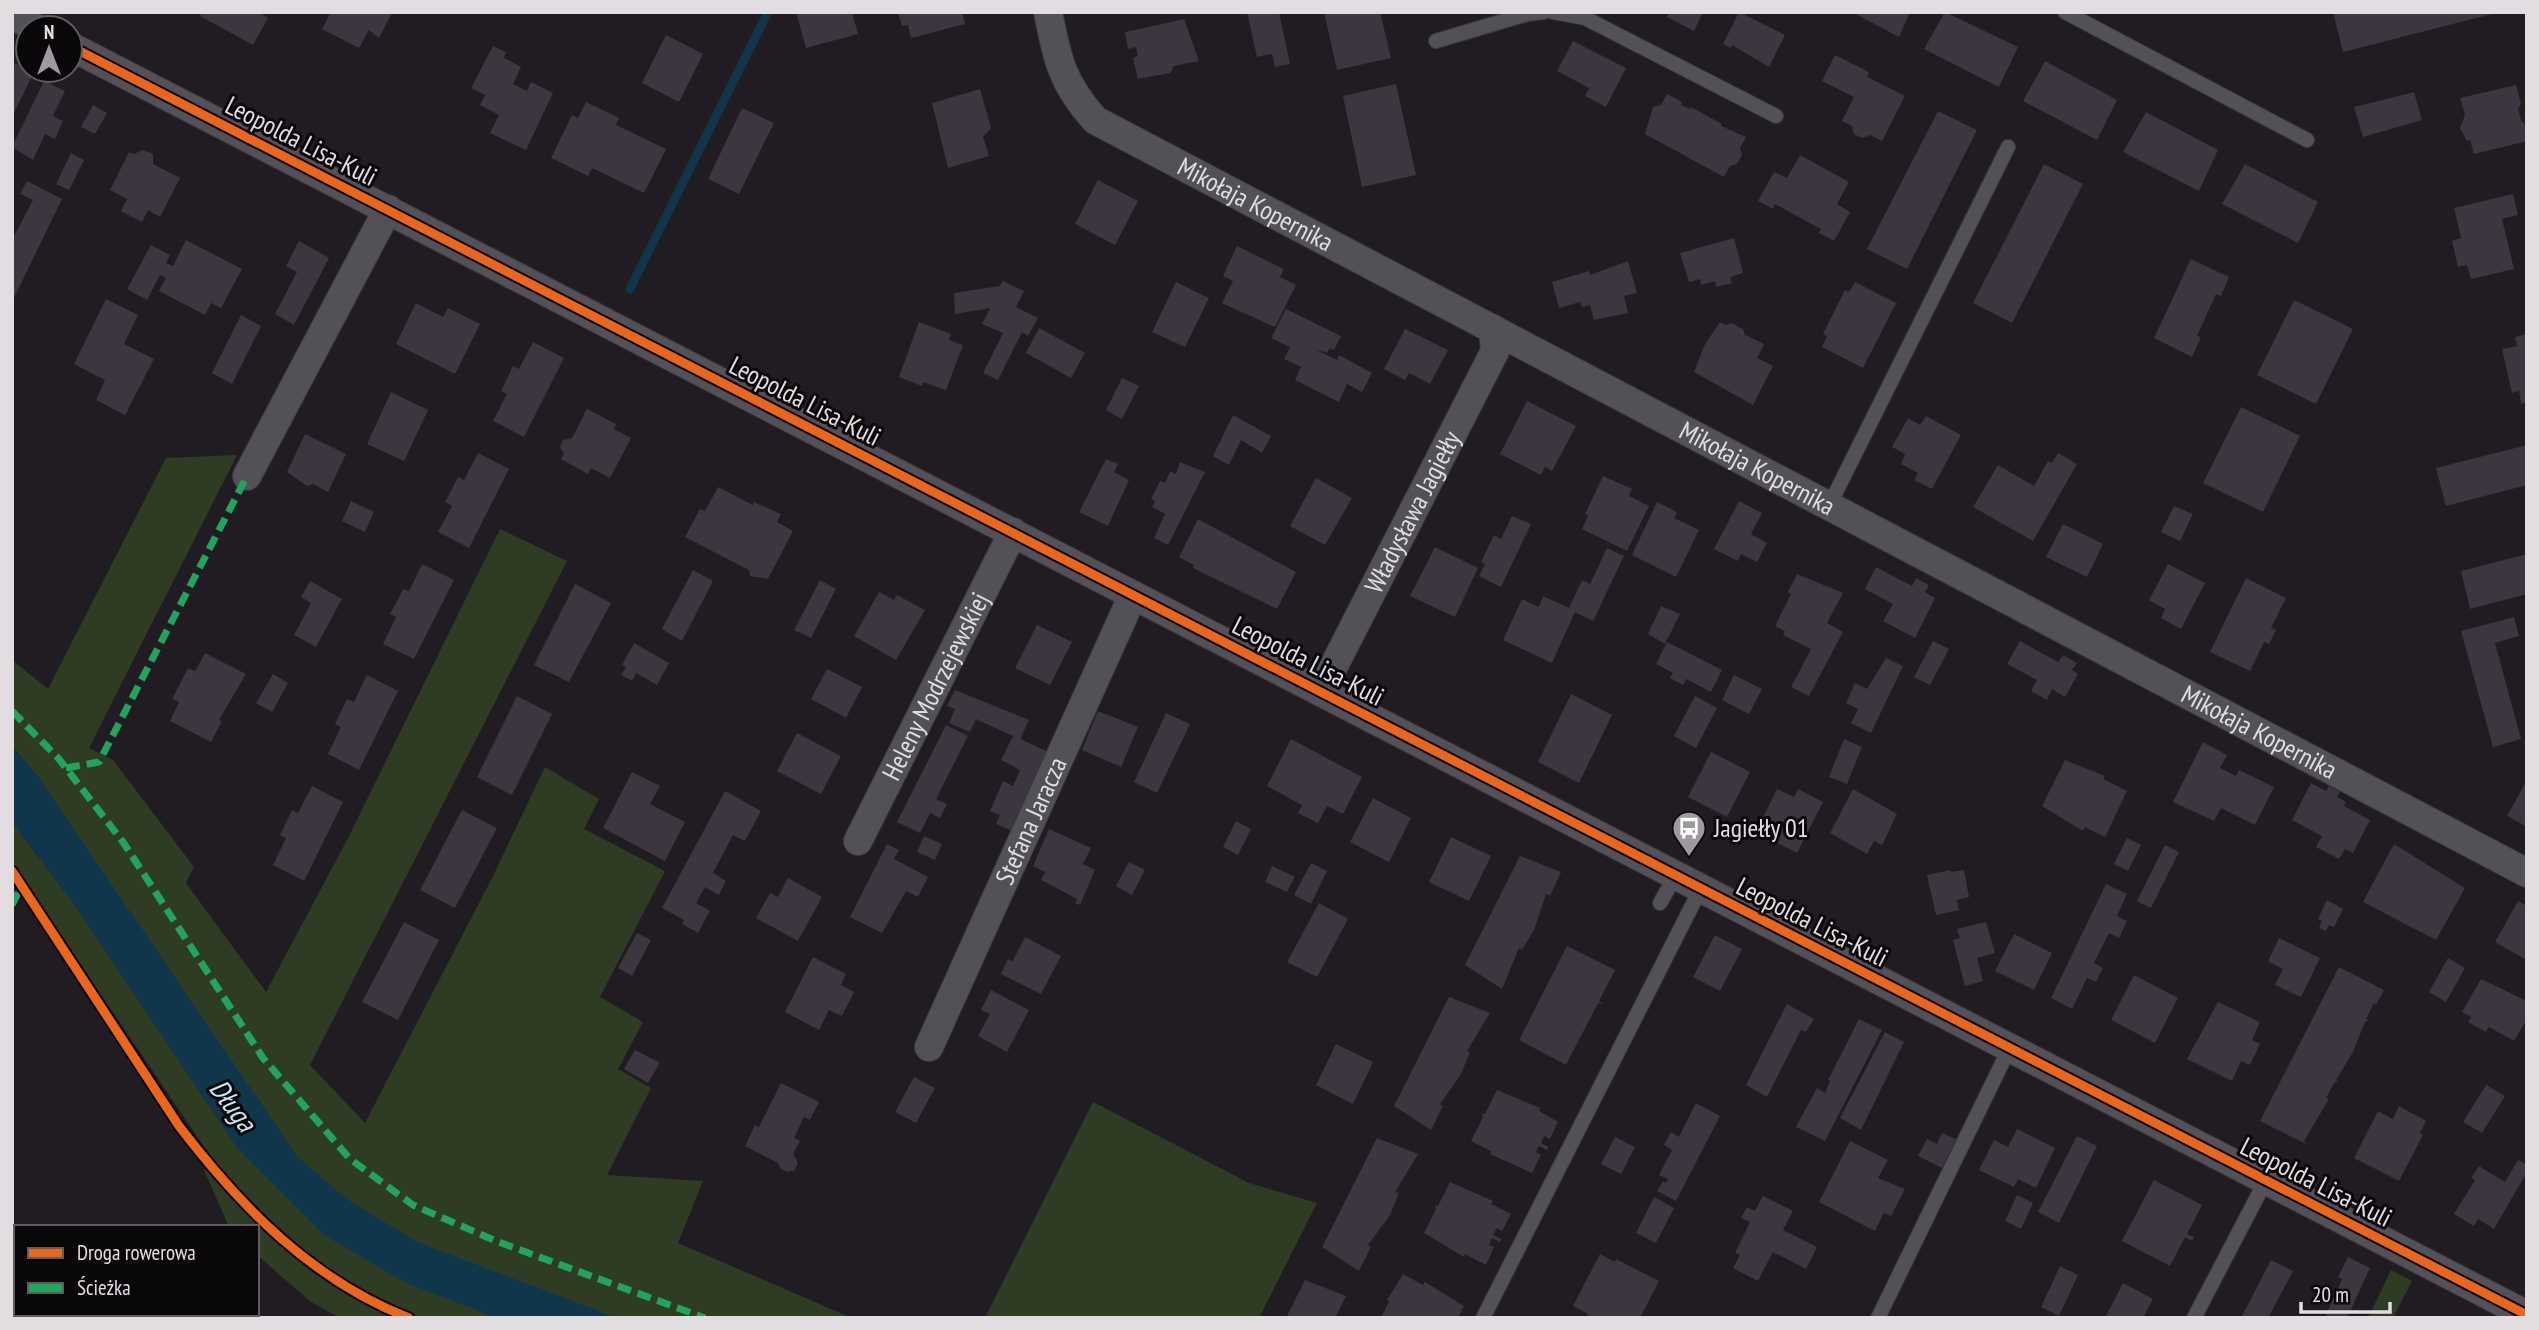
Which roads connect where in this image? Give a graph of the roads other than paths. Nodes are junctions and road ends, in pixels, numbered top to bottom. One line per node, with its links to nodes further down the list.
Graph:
1 (1048, 12): 11 (street, Mikołaja Kopernika)
2 (1544, 12): 5 (lane)
3 (1553, 12): 7 (lane)
4 (2064, 12): 8 (lane)
5 (1436, 41)
6 (84, 53): 10 (street, Leopolda Lisa-Kuli)
7 (1776, 116)
8 (2307, 140)
9 (2008, 147): 13 (lane)
10 (388, 209): 12 (street); 14 (street, Leopolda Lisa-Kuli)
11 (1493, 329): 13 (street, Mikołaja Kopernika); 16 (street, Władysława Jagiełły)
12 (247, 476)
13 (1829, 506): 18 (street, Mikołaja Kopernika)
14 (1013, 532): 15 (street, Leopolda Lisa-Kuli); 17 (street, Heleny Modrzejewskiej)
15 (1133, 594): 16 (street, Leopolda Lisa-Kuli); 22 (street, Stefana Jaracza)
16 (1321, 691): 19 (street, Leopolda Lisa-Kuli)
17 (858, 841)
18 (2527, 873)
19 (1676, 875): 20 (street, Leopolda Lisa-Kuli); 21 (lane)
20 (1702, 888): 23 (street, Leopolda Lisa-Kuli); 26 (lane)
21 (1660, 903)
22 (929, 1047)
23 (2010, 1047): 24 (street, Leopolda Lisa-Kuli); 27 (lane)
24 (2266, 1180): 25 (street, Leopolda Lisa-Kuli); 28 (lane)
25 (2527, 1315)
26 (1483, 1318)
27 (1878, 1318)
28 (2194, 1318)

